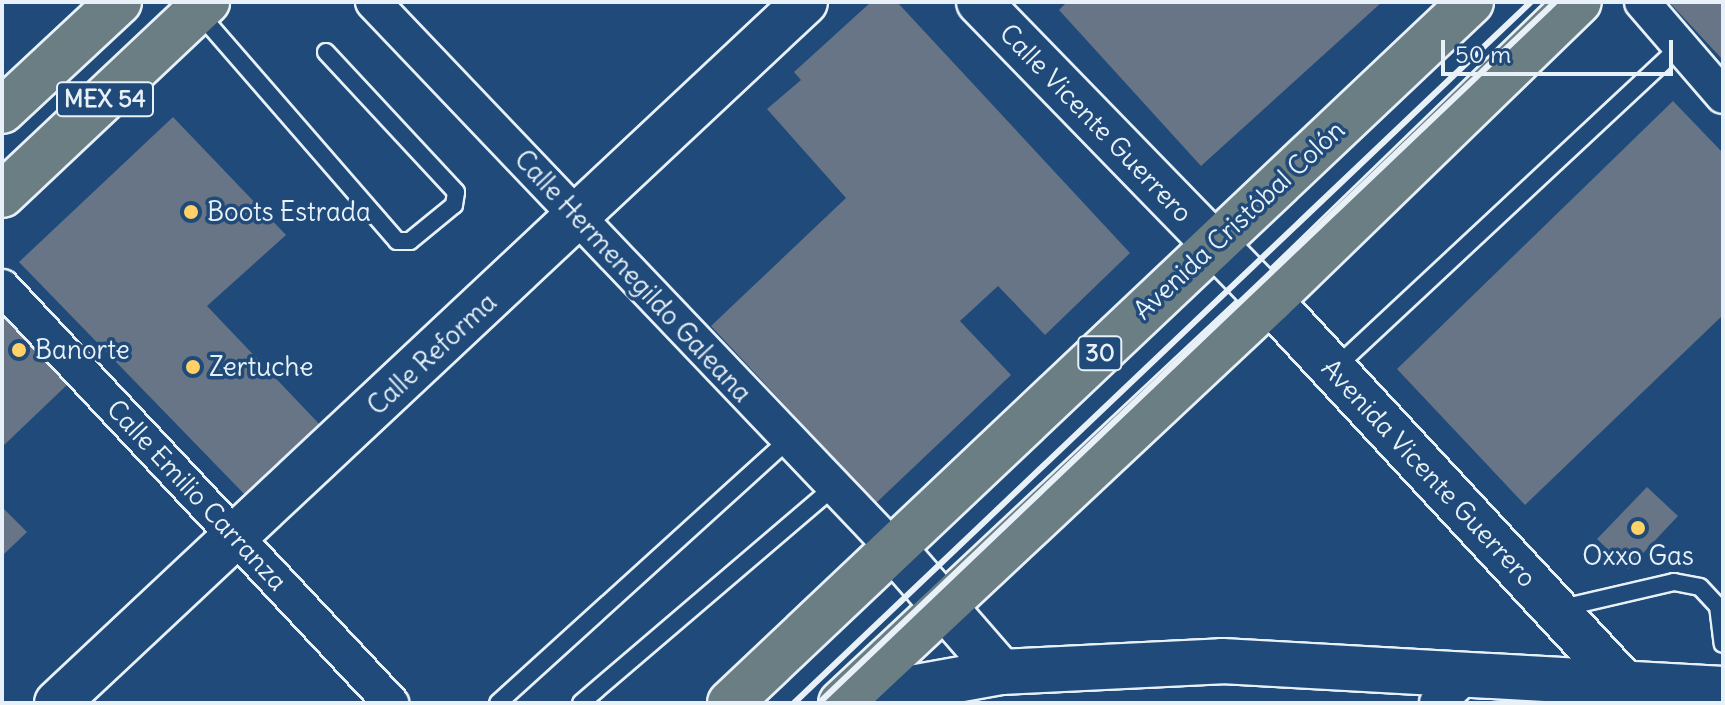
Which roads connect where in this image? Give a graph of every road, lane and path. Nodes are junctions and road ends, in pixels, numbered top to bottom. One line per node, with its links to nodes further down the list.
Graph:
1 (119, 2): 12 (main road, MEX 54)
2 (373, 2): 14 (street, Calle Hermenegildo Galeana)
3 (805, 2): 14 (street, Calle Reforma)
4 (979, 2): 15 (street, Calle Vicente Guerrero)
5 (1471, 2): 15 (main road, Avenida Cristóbal Colón / 30)
6 (1579, 2): 17 (main road)
7 (1642, 2): 9 (street)
8 (202, 7): 10 (lane); 13 (main road, MEX 54)
9 (1680, 46): 11 (street); 18 (lane)
10 (326, 52)
11 (1723, 96)
12 (2, 111)
13 (2, 195)
14 (579, 218): 19 (street, Calle Hermenegildo Galeana); 21 (street, Calle Reforma)
15 (1214, 244): 17 (street, Avenida Vicente Guerrero); 22 (main road, Avenida Cristóbal Colón / 30)
16 (2, 287): 21 (street, Calle Emilio Carranza)
17 (1270, 301): 18 (street, Avenida Vicente Guerrero); 23 (main road)
18 (1333, 370): 24 (street, Avenida Vicente Guerrero)
19 (788, 440): 20 (street, Calle Hermenegildo Galeana); 33 (lane)
20 (834, 487): 22 (street, Calle Hermenegildo Galeana); 34 (lane)
21 (235, 535): 31 (street, Calle Reforma); 32 (street, Calle Emilio Carranza)
22 (894, 549): 23 (street); 35 (main road, Avenida Cristóbal Colón / 30)
23 (947, 608): 26 (street); 30 (main road)
24 (1556, 610): 25 (lane); 29 (street, Avenida Vicente Guerrero)
25 (1723, 644)
26 (1001, 672): 27 (street); 30 (street)
27 (1470, 672): 29 (street); 36 (street)
28 (1723, 689): 29 (street)
29 (1630, 691)
30 (843, 702)
31 (57, 703)
32 (391, 703)
33 (498, 703)
34 (581, 703)
35 (730, 703)
36 (1437, 703)

